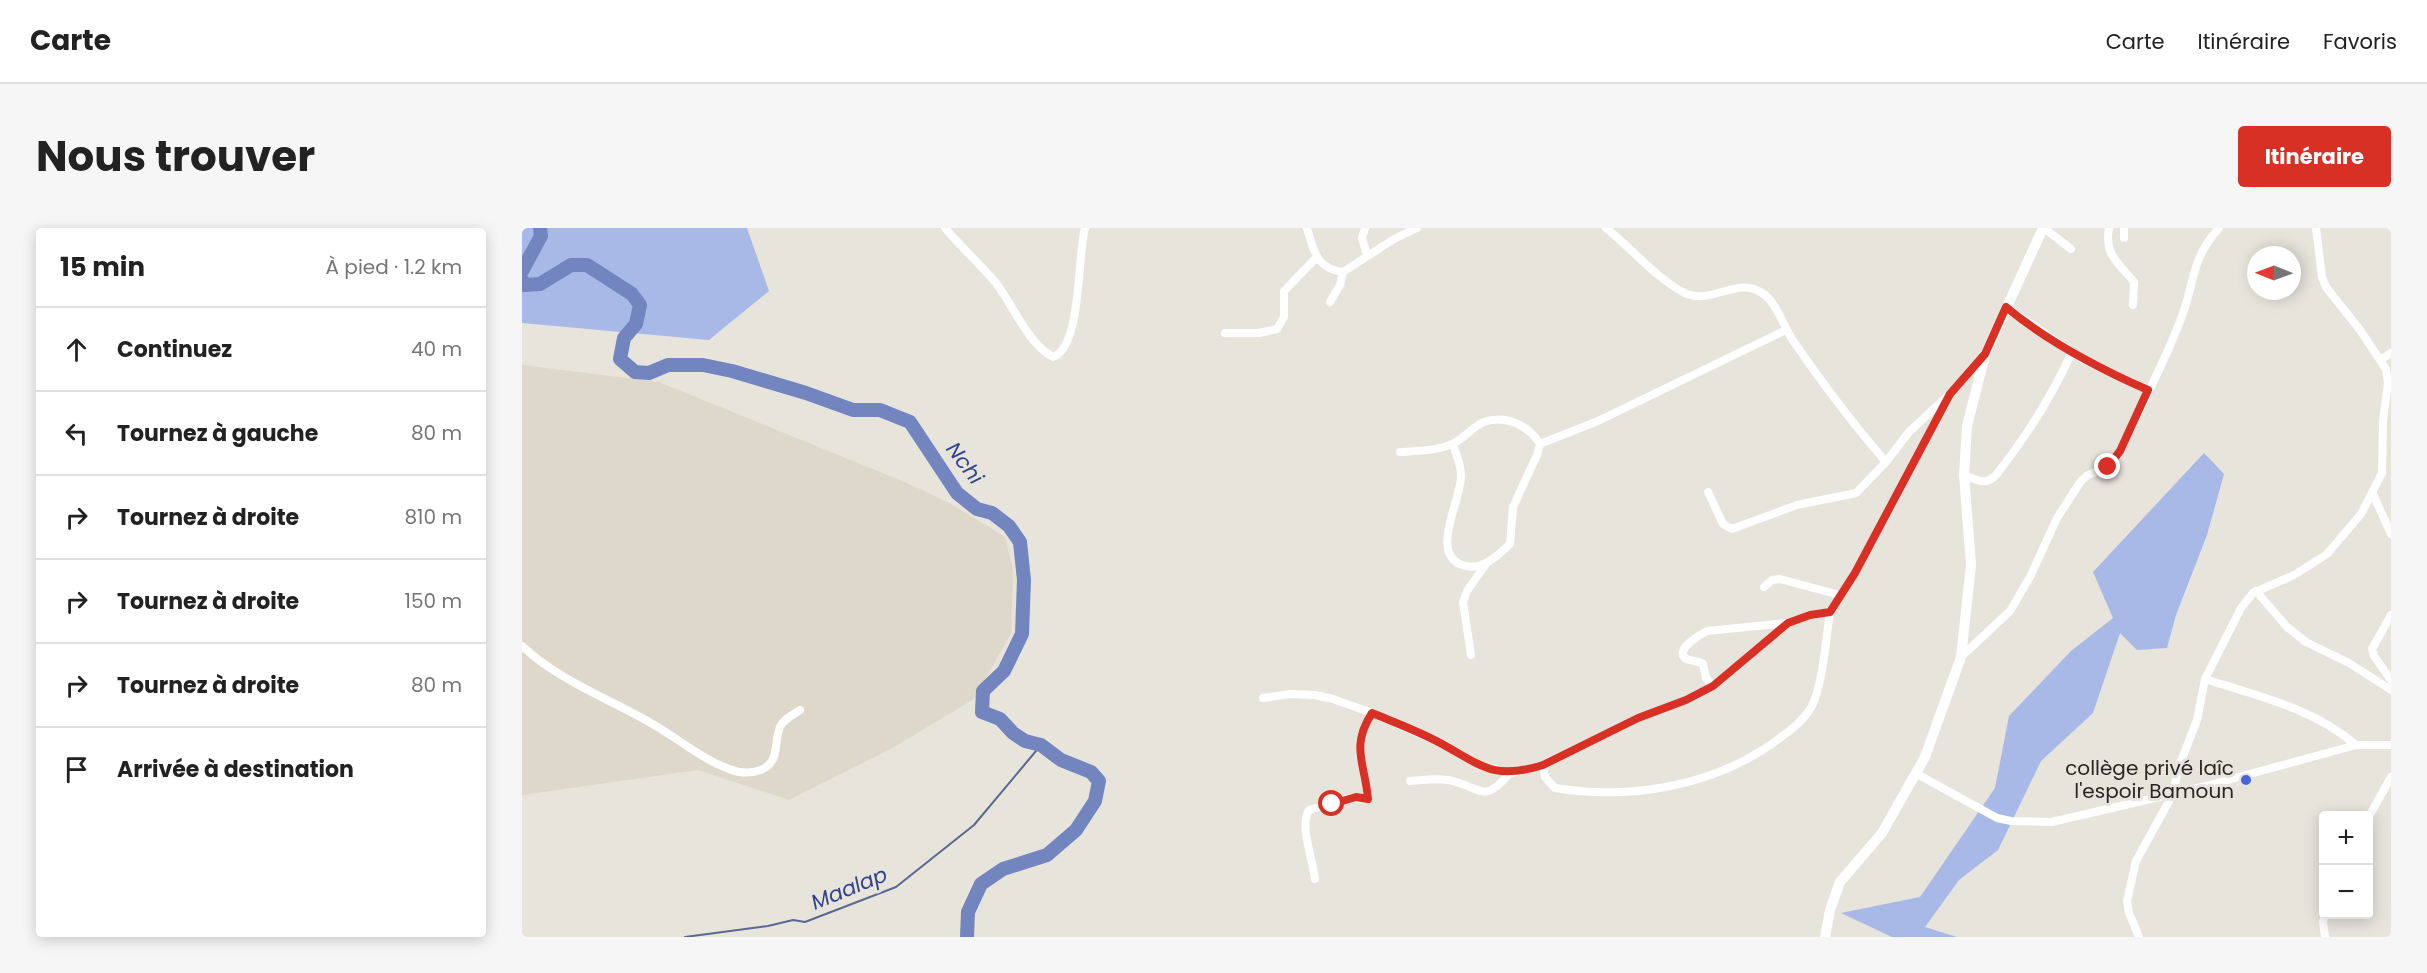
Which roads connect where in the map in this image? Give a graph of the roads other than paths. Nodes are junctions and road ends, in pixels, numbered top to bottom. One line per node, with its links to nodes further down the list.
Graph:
1 (945, 228): 2 (street)
2 (1085, 228)
3 (1307, 228): 15 (street)
4 (1365, 228): 14 (street)
5 (1417, 228): 14 (street)
6 (1605, 228): 20 (street)
7 (2044, 228): 13 (street); 19 (main road)
8 (2109, 228): 18 (street)
9 (2124, 228): 12 (street)
10 (2219, 228): 26 (street)
11 (2316, 228): 25 (street)
12 (2124, 238)
13 (2071, 249)
14 (1367, 255): 16 (street)
15 (1317, 257): 16 (street); 21 (street)
16 (1343, 272): 17 (street)
17 (1330, 302)
18 (2133, 305)
19 (2006, 307): 22 (street); 24 (main road)
20 (1786, 330): 29 (street); 31 (street)
21 (1225, 333)
22 (2072, 352): 26 (street); 32 (street)
23 (2391, 353): 25 (street)
24 (1985, 354): 27 (street); 32 (main road)
25 (2380, 360): 34 (street)
26 (2148, 390): 45 (street)
27 (1950, 394): 31 (street); 39 (street)
28 (1453, 444): 29 (street); 30 (street); 36 (street)
29 (1540, 444): 36 (street)
30 (1400, 452)
31 (1886, 462): 33 (street)
32 (1964, 475): 45 (main road)
33 (1708, 492)
34 (2373, 494): 35 (street); 38 (street)
35 (2391, 534)
36 (1486, 564): 44 (street)
37 (1764, 587): 39 (street)
38 (2256, 591): 46 (street); 49 (street)
39 (1840, 595): 40 (street)
40 (1830, 612): 42 (street); 55 (street)
41 (2391, 615): 47 (street)
42 (1788, 623): 48 (street); 48 (street)
43 (522, 646): 51 (street)
44 (1471, 655)
45 (1961, 657): 57 (main road)
46 (2205, 679): 53 (street); 60 (street)
47 (2391, 680)
48 (1713, 686): 55 (street)
49 (2391, 690)
50 (1263, 698): 52 (street)
51 (800, 710)
52 (1372, 713): 56 (street); 62 (street)
53 (2356, 745): 54 (street); 60 (street)
54 (2391, 745)
55 (1543, 765): 56 (street)
56 (1510, 773): 59 (street)
57 (1917, 774): 60 (street); 64 (main road)
58 (2391, 777): 61 (street)
59 (1410, 781)
60 (2173, 794): 65 (street)
61 (2372, 811)
62 (1315, 879)
63 (2324, 919): 66 (street)
64 (1825, 937)
65 (2139, 937)
66 (2325, 937)

